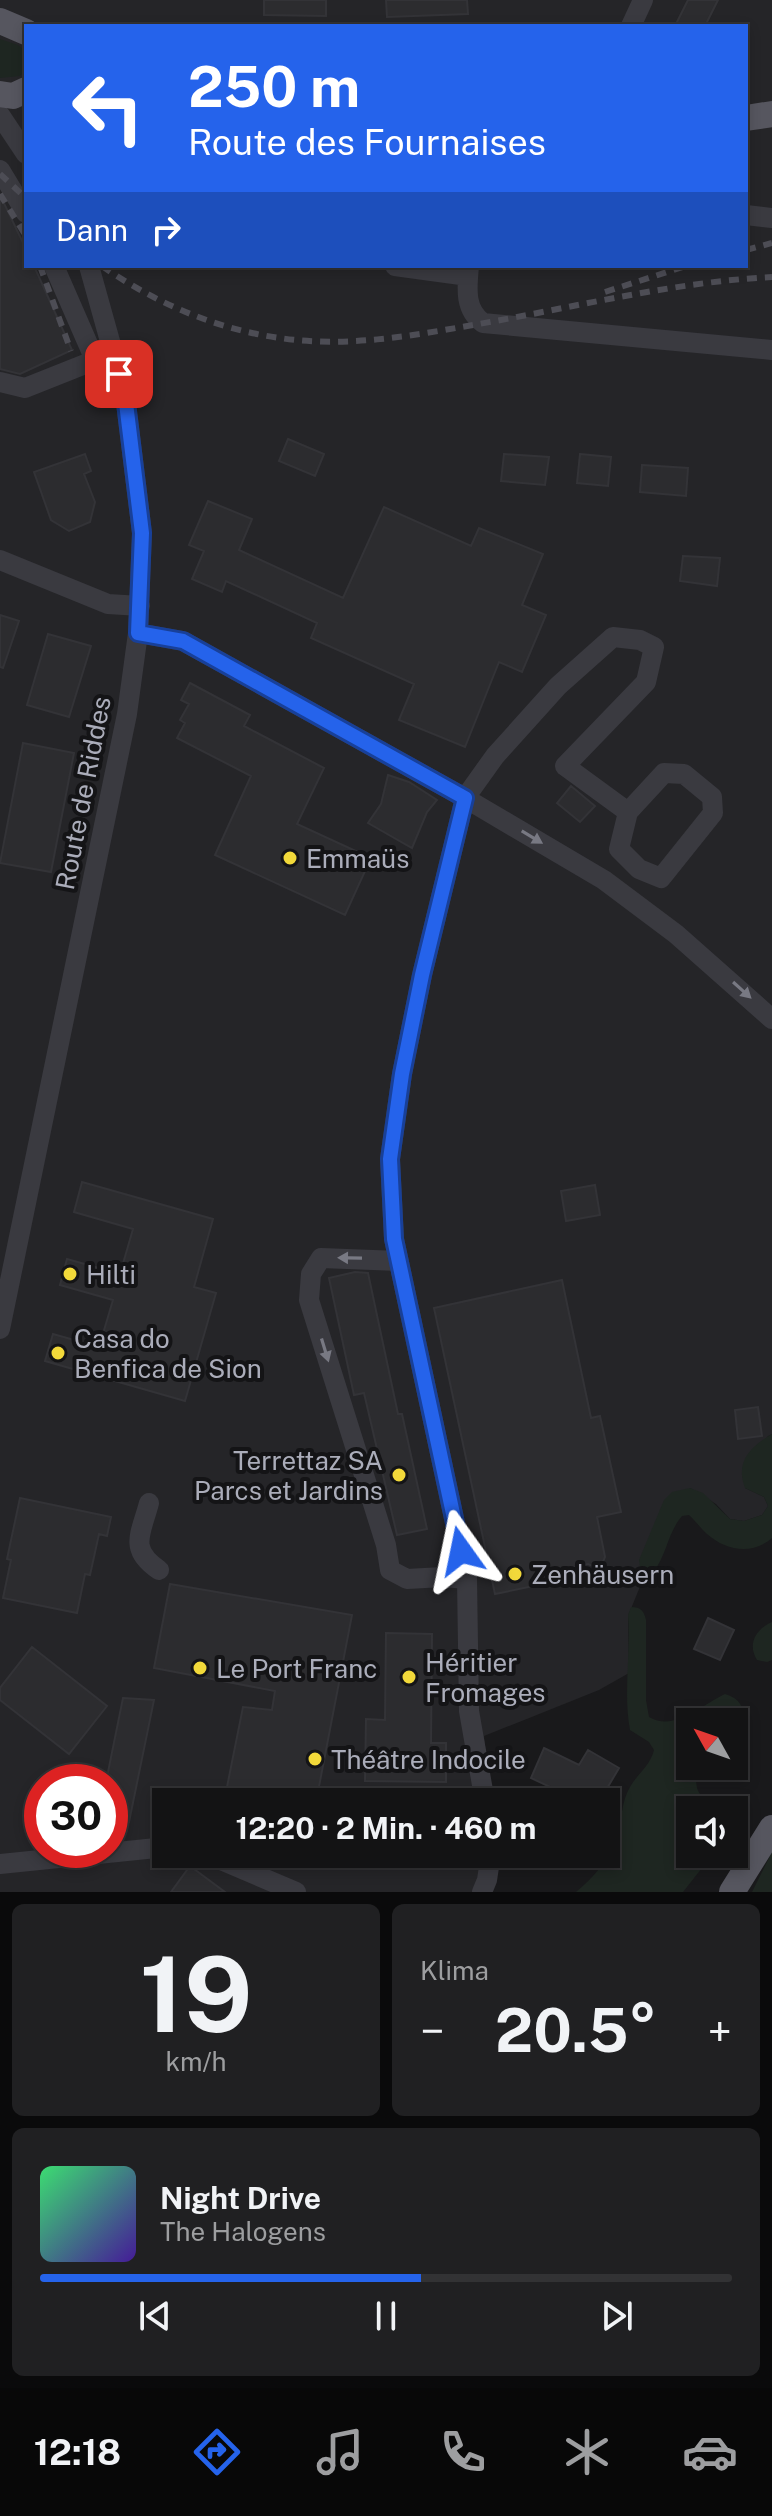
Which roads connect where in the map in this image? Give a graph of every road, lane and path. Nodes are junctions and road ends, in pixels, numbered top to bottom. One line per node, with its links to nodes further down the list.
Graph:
1 (643, 0): 3 (street)
2 (0, 21): 4 (main road)
3 (632, 24)
4 (24, 30)
5 (24, 91): 6 (main road)
6 (0, 94)
7 (772, 114): 9 (main road)
8 (0, 115): 10 (street)
9 (748, 118)
10 (24, 151)
11 (0, 170): 12 (street)
12 (24, 210)
13 (748, 215): 14 (street)
14 (772, 218)
15 (55, 268): 20 (street)
16 (89, 268): 20 (street, Route de Riddes)
17 (424, 268): 18 (street)
18 (468, 271): 19 (street)
19 (772, 350)
20 (104, 356): 21 (street); 23 (street, Route de Riddes)
21 (0, 382)
22 (0, 560): 23 (street)
23 (140, 606): 24 (street, Route de Riddes)
24 (138, 633): 25 (street); 29 (street, Route de Riddes)
25 (465, 798): 26 (street); 27 (street, one-way to 27); 28 (street)
26 (628, 812): 26 (street)
27 (772, 1019)
28 (399, 1261): 32 (street); 32 (street, one-way to 32)
29 (0, 1329)
30 (149, 1503): 31 (street)
31 (159, 1570)
32 (467, 1579): 33 (street)
33 (483, 1788)
34 (772, 1828): 41 (main road)
35 (152, 1848): 36 (street)
36 (0, 1864)
37 (240, 1868): 39 (street)
38 (489, 1868): 40 (street)
39 (296, 1892)
40 (482, 1892)
41 (732, 1892)

